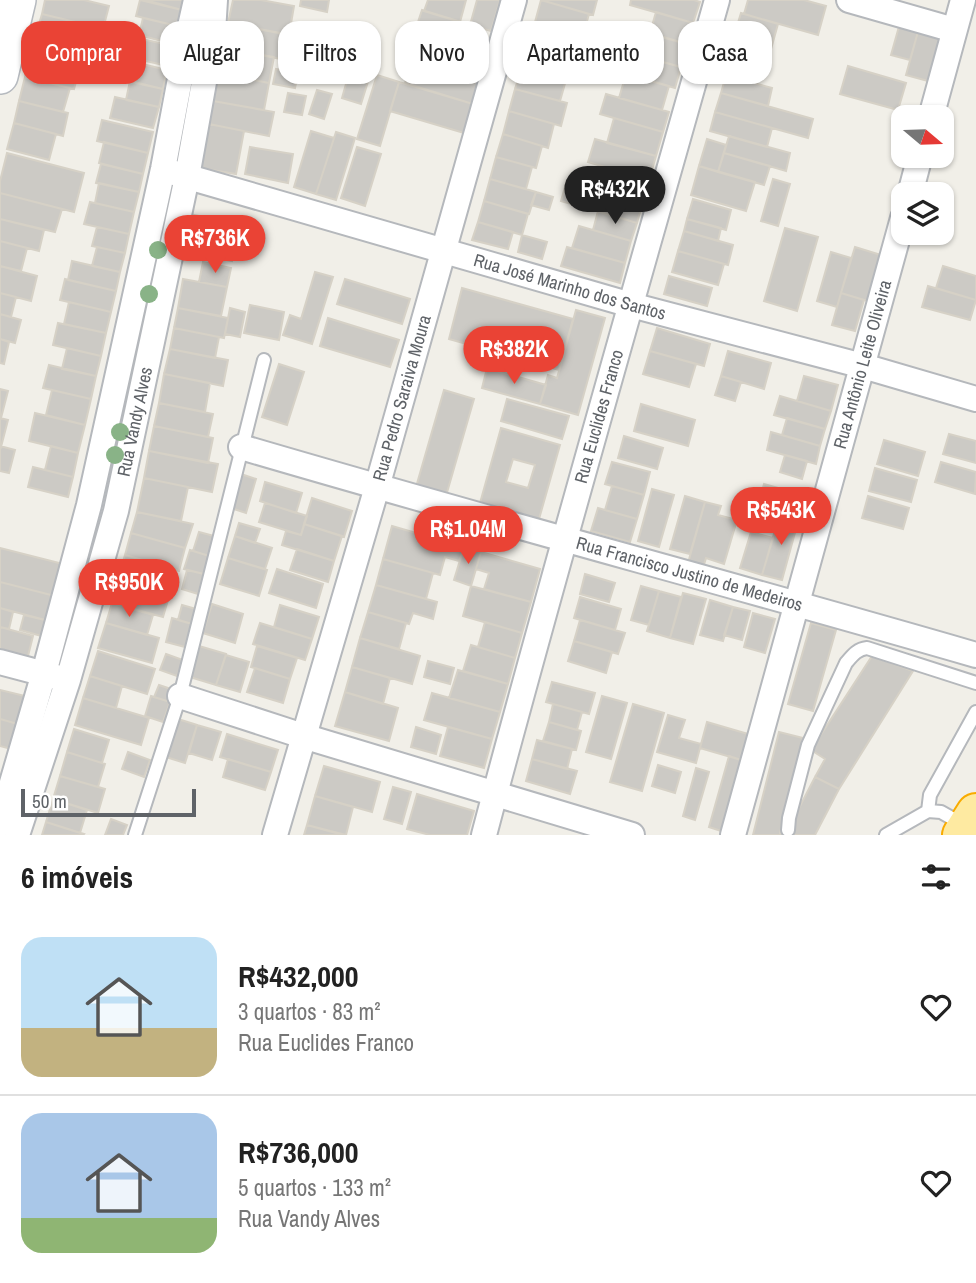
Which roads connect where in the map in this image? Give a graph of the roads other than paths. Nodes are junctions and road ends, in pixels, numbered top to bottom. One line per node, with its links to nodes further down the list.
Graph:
1 (18, 0): 9 (main road)
2 (196, 0): 11 (street, Rua Vandy Alves)
3 (215, 0): 12 (street, Rua Vandy Alves)
4 (514, 0): 14 (street, Rua Pedro Saraiva Moura)
5 (717, 0): 15 (street, Rua Euclides Franco)
6 (849, 0): 8 (street)
7 (963, 0): 8 (street)
8 (954, 30): 10 (street)
9 (0, 76)
10 (933, 105)
11 (163, 169): 12 (street, Rua José Marinho dos Santos); 21 (street, Rua Vandy Alves)
12 (187, 177): 14 (street, Rua José Marinho dos Santos); 22 (street, Rua Vandy Alves)
13 (896, 245): 17 (street, Rua Antônio Leite Oliveira)
14 (443, 250): 15 (street, Rua José Marinho dos Santos); 20 (street, Rua Pedro Saraiva Moura)
15 (631, 305): 17 (street, Rua José Marinho dos Santos); 23 (street, Rua Euclides Franco)
16 (264, 360): 19 (lane)
17 (863, 366): 18 (street, Rua José Marinho dos Santos); 24 (street, Rua Antônio Leite Oliveira)
18 (976, 399)
19 (241, 447): 20 (street, Rua Francisco Justino de Medeiros); 30 (lane)
20 (377, 487): 23 (street, Rua Francisco Justino de Medeiros); 32 (street, Rua Pedro Saraiva Moura)
21 (89, 505): 22 (street); 27 (street, Rua Vandy Alves)
22 (116, 512): 28 (street, Rua Vandy Alves)
23 (563, 540): 24 (street, Rua Francisco Justino de Medeiros); 33 (street, Rua Euclides Franco)
24 (797, 604): 25 (street, Rua Francisco Justino de Medeiros); 43 (street, Rua Antônio Leite Oliveira)
25 (976, 655)
26 (0, 662): 27 (street)
27 (44, 673): 28 (street); 35 (street, Rua Vandy Alves)
28 (68, 680): 38 (street, Rua Vandy Alves)
29 (976, 683): 37 (lane)
30 (180, 696): 32 (street); 39 (lane)
31 (976, 712): 34 (lane)
32 (303, 736): 33 (street); 40 (street, Rua Pedro Saraiva Moura)
33 (495, 794): 41 (street, Rua Euclides Franco); 42 (street)
34 (928, 811): 36 (lane); 44 (lane)
35 (0, 824)
36 (969, 825)
37 (788, 830)
38 (17, 835)
39 (135, 835)
40 (275, 835)
41 (484, 835)
42 (632, 835)
43 (733, 835)
44 (887, 835)

